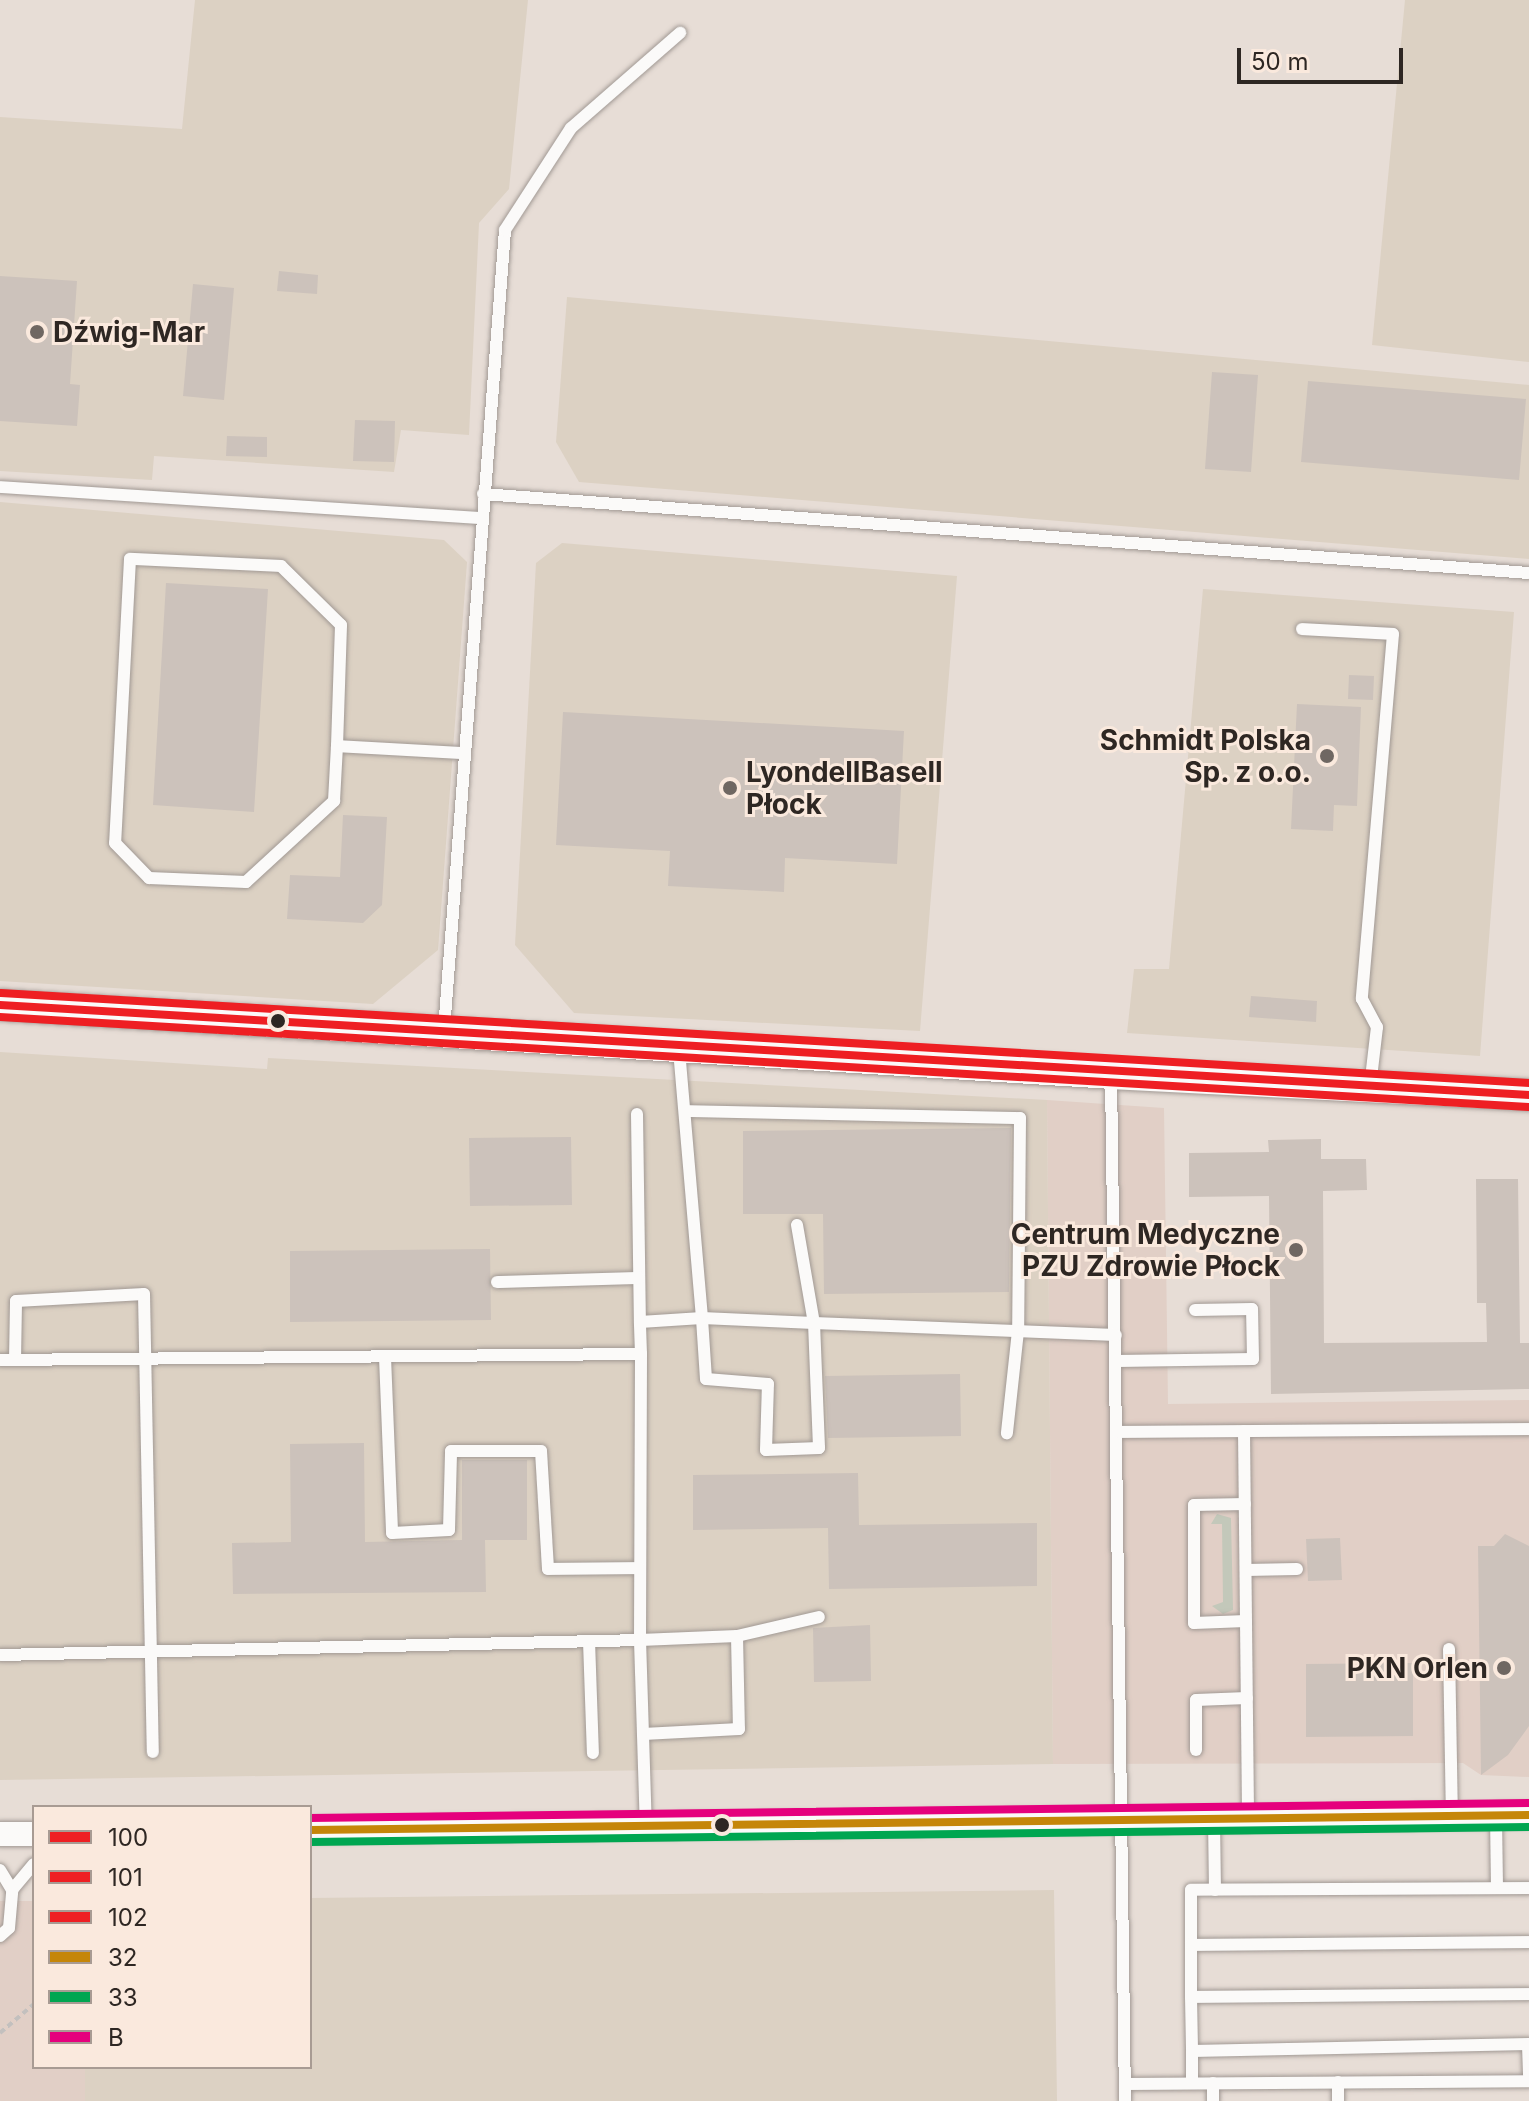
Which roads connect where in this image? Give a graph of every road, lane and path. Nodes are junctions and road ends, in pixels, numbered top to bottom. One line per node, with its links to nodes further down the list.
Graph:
1 (680, 33): 3 (lane)
2 (0, 487): 4 (lane)
3 (483, 494): 4 (lane); 5 (lane)
4 (481, 518): 8 (lane)
5 (1529, 573)
6 (1302, 629): 13 (lane)
7 (337, 746): 7 (lane); 8 (lane)
8 (464, 753): 10 (lane)
9 (0, 1005): 10 (street)
10 (444, 1032): 11 (street)
11 (679, 1046): 12 (street); 15 (lane)
12 (1111, 1074): 13 (street); 25 (lane)
13 (1370, 1087): 14 (street)
14 (1529, 1095)
15 (685, 1111): 21 (lane); 24 (lane)
16 (637, 1114): 18 (lane)
17 (797, 1225): 23 (lane)
18 (639, 1278): 19 (lane); 22 (lane)
19 (497, 1282)
20 (1195, 1310): 31 (lane)
21 (702, 1318): 22 (lane); 23 (lane); 23 (lane)
22 (640, 1322): 26 (lane)
23 (814, 1323): 24 (lane)
24 (1018, 1331): 25 (lane); 35 (lane)
25 (1116, 1335): 31 (lane)
26 (641, 1354): 27 (lane); 37 (lane)
27 (385, 1357): 28 (lane); 37 (lane)
28 (144, 1359): 30 (lane); 30 (lane); 46 (lane)
29 (0, 1360): 30 (lane)
30 (15, 1360)
31 (1117, 1361): 34 (lane)
32 (1529, 1429): 33 (lane)
33 (1244, 1431): 34 (lane); 36 (lane)
34 (1118, 1432): 58 (lane)
35 (1007, 1433)
36 (1245, 1504): 39 (lane); 41 (lane)
37 (640, 1568): 43 (lane)
38 (1297, 1569): 39 (lane)
39 (1246, 1570): 41 (lane)
40 (819, 1617): 42 (lane)
41 (1246, 1621): 48 (lane)
42 (737, 1636): 43 (lane); 49 (lane)
43 (640, 1640): 44 (lane); 49 (lane)
44 (589, 1641): 46 (lane); 52 (lane)
45 (1449, 1649): 54 (lane)
46 (154, 1651): 47 (lane); 51 (lane)
47 (0, 1655)
48 (1247, 1698): 50 (lane); 57 (lane)
49 (643, 1734): 59 (lane)
50 (1196, 1750)
51 (153, 1752)
52 (593, 1753)
53 (1529, 1815): 55 (street)
54 (1452, 1816): 55 (street); 57 (street)
55 (1496, 1816): 65 (lane)
56 (1214, 1819): 57 (street); 58 (street); 68 (lane)
57 (1248, 1819)
58 (1121, 1820): 59 (street); 82 (lane)
59 (646, 1826): 60 (street)
60 (312, 1830)
61 (0, 1834): 62 (street)
62 (32, 1834)
63 (32, 1866): 67 (lane)
64 (0, 1870): 67 (lane)
65 (1497, 1888): 66 (lane); 68 (lane)
66 (1529, 1888)
67 (12, 1890): 69 (lane)
68 (1215, 1890): 71 (lane)
69 (0, 1936)
70 (1529, 1942): 71 (lane)
71 (1191, 1945): 73 (lane)
72 (1529, 1994): 73 (lane)
73 (1191, 1997): 77 (lane)
74 (32, 2006): 75 (path)
75 (0, 2033)
76 (1529, 2044): 77 (lane); 78 (lane)
77 (1192, 2051): 80 (lane)
78 (1529, 2081): 79 (lane)
79 (1338, 2082): 81 (lane); 85 (lane)
80 (1192, 2083): 81 (lane); 82 (lane)
81 (1213, 2083): 84 (lane)
82 (1125, 2084): 83 (lane)
83 (1125, 2101)
84 (1213, 2101)
85 (1338, 2101)

